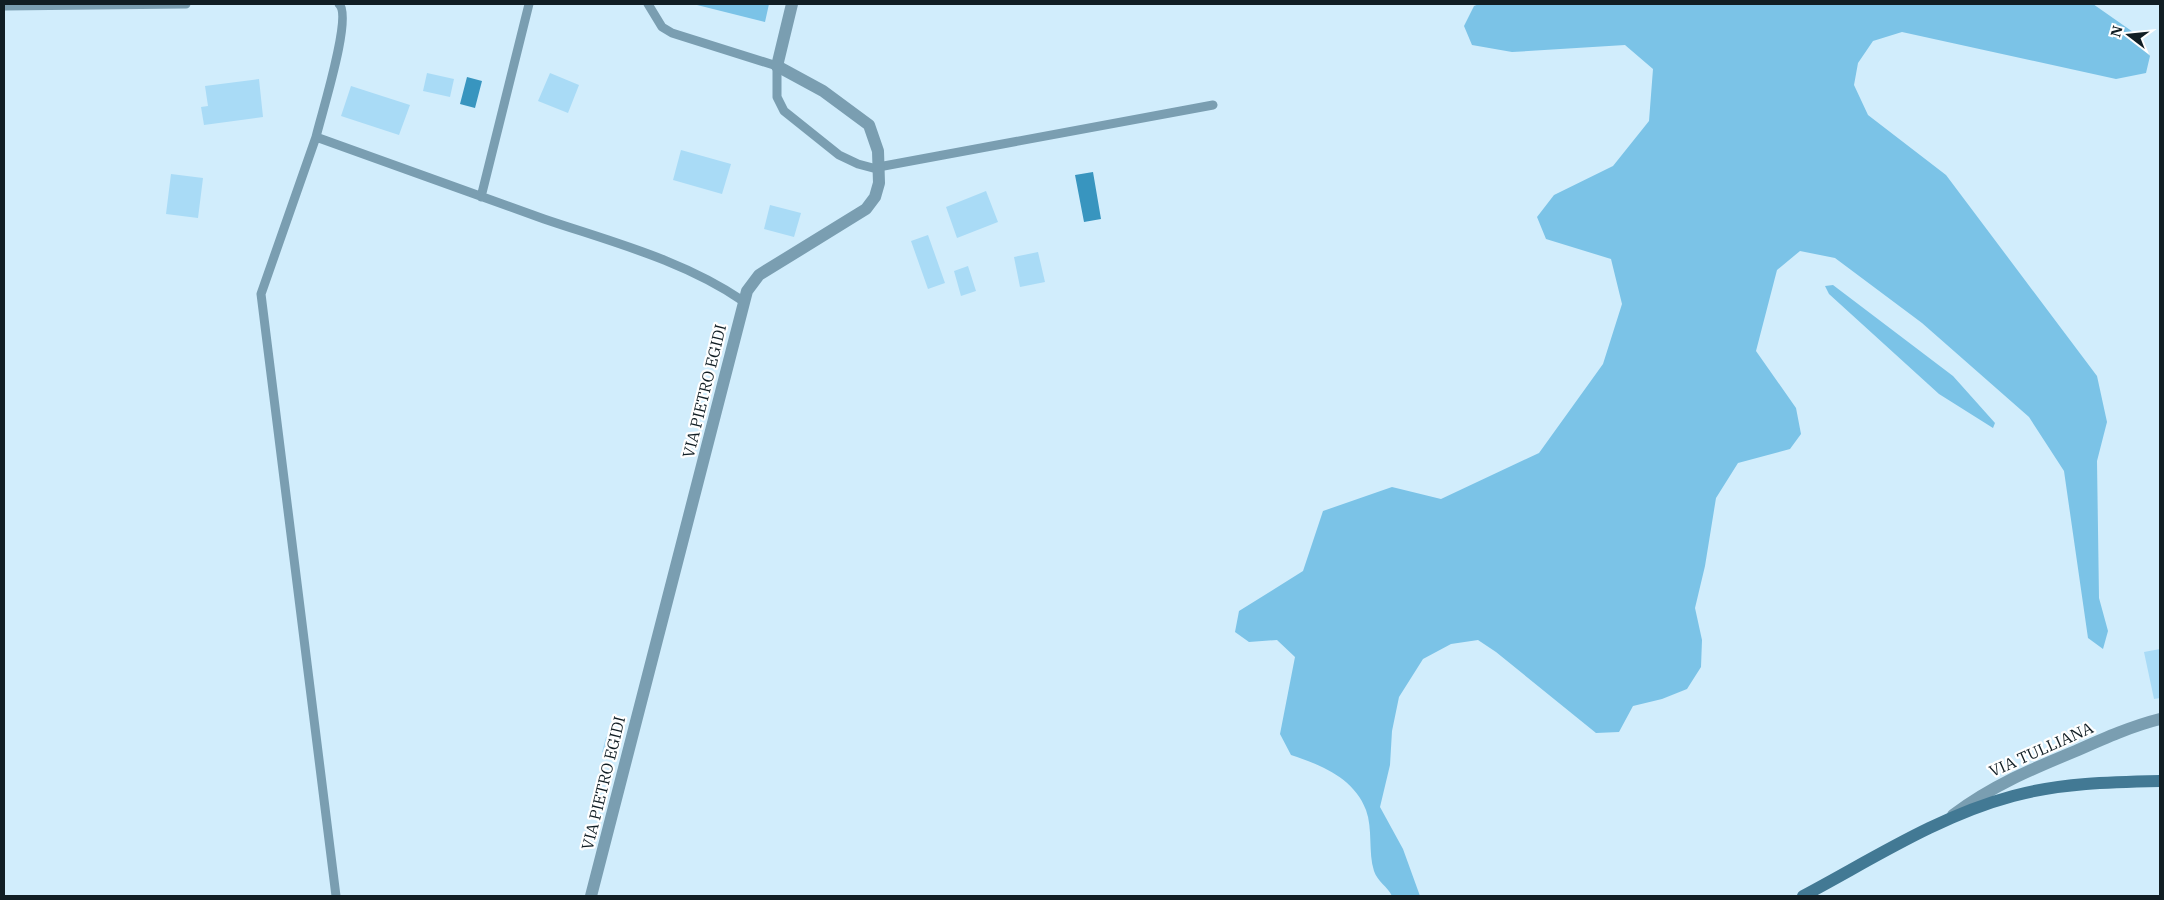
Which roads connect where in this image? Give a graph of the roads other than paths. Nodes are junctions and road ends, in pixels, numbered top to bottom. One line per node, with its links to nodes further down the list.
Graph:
1 (186, 4): 6 (lane)
2 (339, 4): 9 (lane)
3 (530, 4): 11 (lane)
4 (648, 4): 7 (lane)
5 (792, 4): 7 (street)
6 (4, 6)
7 (777, 66): 10 (street, VIA PIETRO EGIDI); 10 (lane)
8 (1214, 105): 10 (lane)
9 (316, 137): 11 (lane); 16 (lane)
10 (879, 168): 12 (street, VIA PIETRO EGIDI)
11 (481, 197): 12 (lane)
12 (743, 301): 17 (street, VIA PIETRO EGIDI)
13 (2160, 719): 15 (street, VIA TULLIANA)
14 (2160, 781): 15 (main road)
15 (1942, 822): 18 (main road)
16 (336, 896)
17 (592, 896)
18 (1803, 896)

